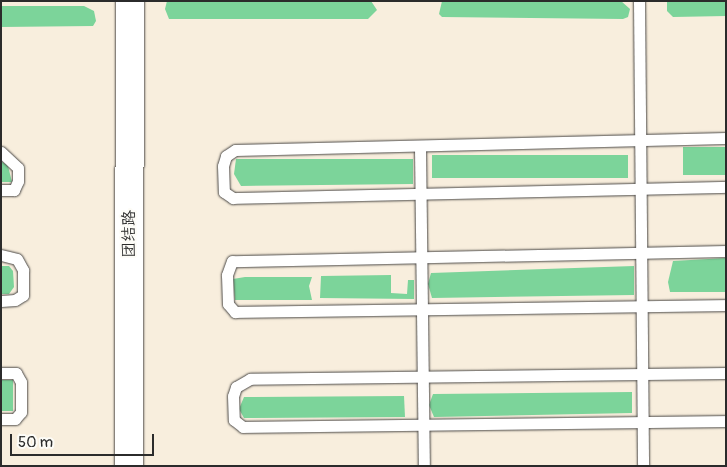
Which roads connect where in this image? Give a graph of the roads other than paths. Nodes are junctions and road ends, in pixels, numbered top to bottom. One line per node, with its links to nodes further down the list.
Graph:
1 (130, 1): 27 (street, 团结路)
2 (639, 1): 4 (lane)
3 (726, 138): 4 (lane)
4 (640, 139): 5 (lane); 9 (lane)
5 (420, 148): 10 (lane); 10 (lane)
6 (1, 152): 8 (lane)
7 (726, 187): 9 (lane)
8 (1, 190)
9 (641, 190): 10 (lane); 12 (lane)
10 (421, 194): 14 (lane)
11 (726, 251): 12 (lane)
12 (641, 252): 14 (lane); 17 (lane)
13 (1, 255): 15 (lane)
14 (422, 257): 18 (lane); 18 (lane)
15 (1, 301)
16 (726, 306): 17 (lane)
17 (642, 308): 18 (lane); 21 (lane)
18 (422, 310): 22 (lane)
19 (1, 373): 23 (lane)
20 (726, 373): 21 (lane)
21 (642, 374): 22 (lane); 25 (lane)
22 (423, 377): 26 (lane); 26 (lane)
23 (1, 419)
24 (726, 421): 25 (lane)
25 (643, 423): 26 (lane); 29 (lane)
26 (424, 426): 28 (lane)
27 (129, 466)
28 (424, 466)
29 (643, 466)

